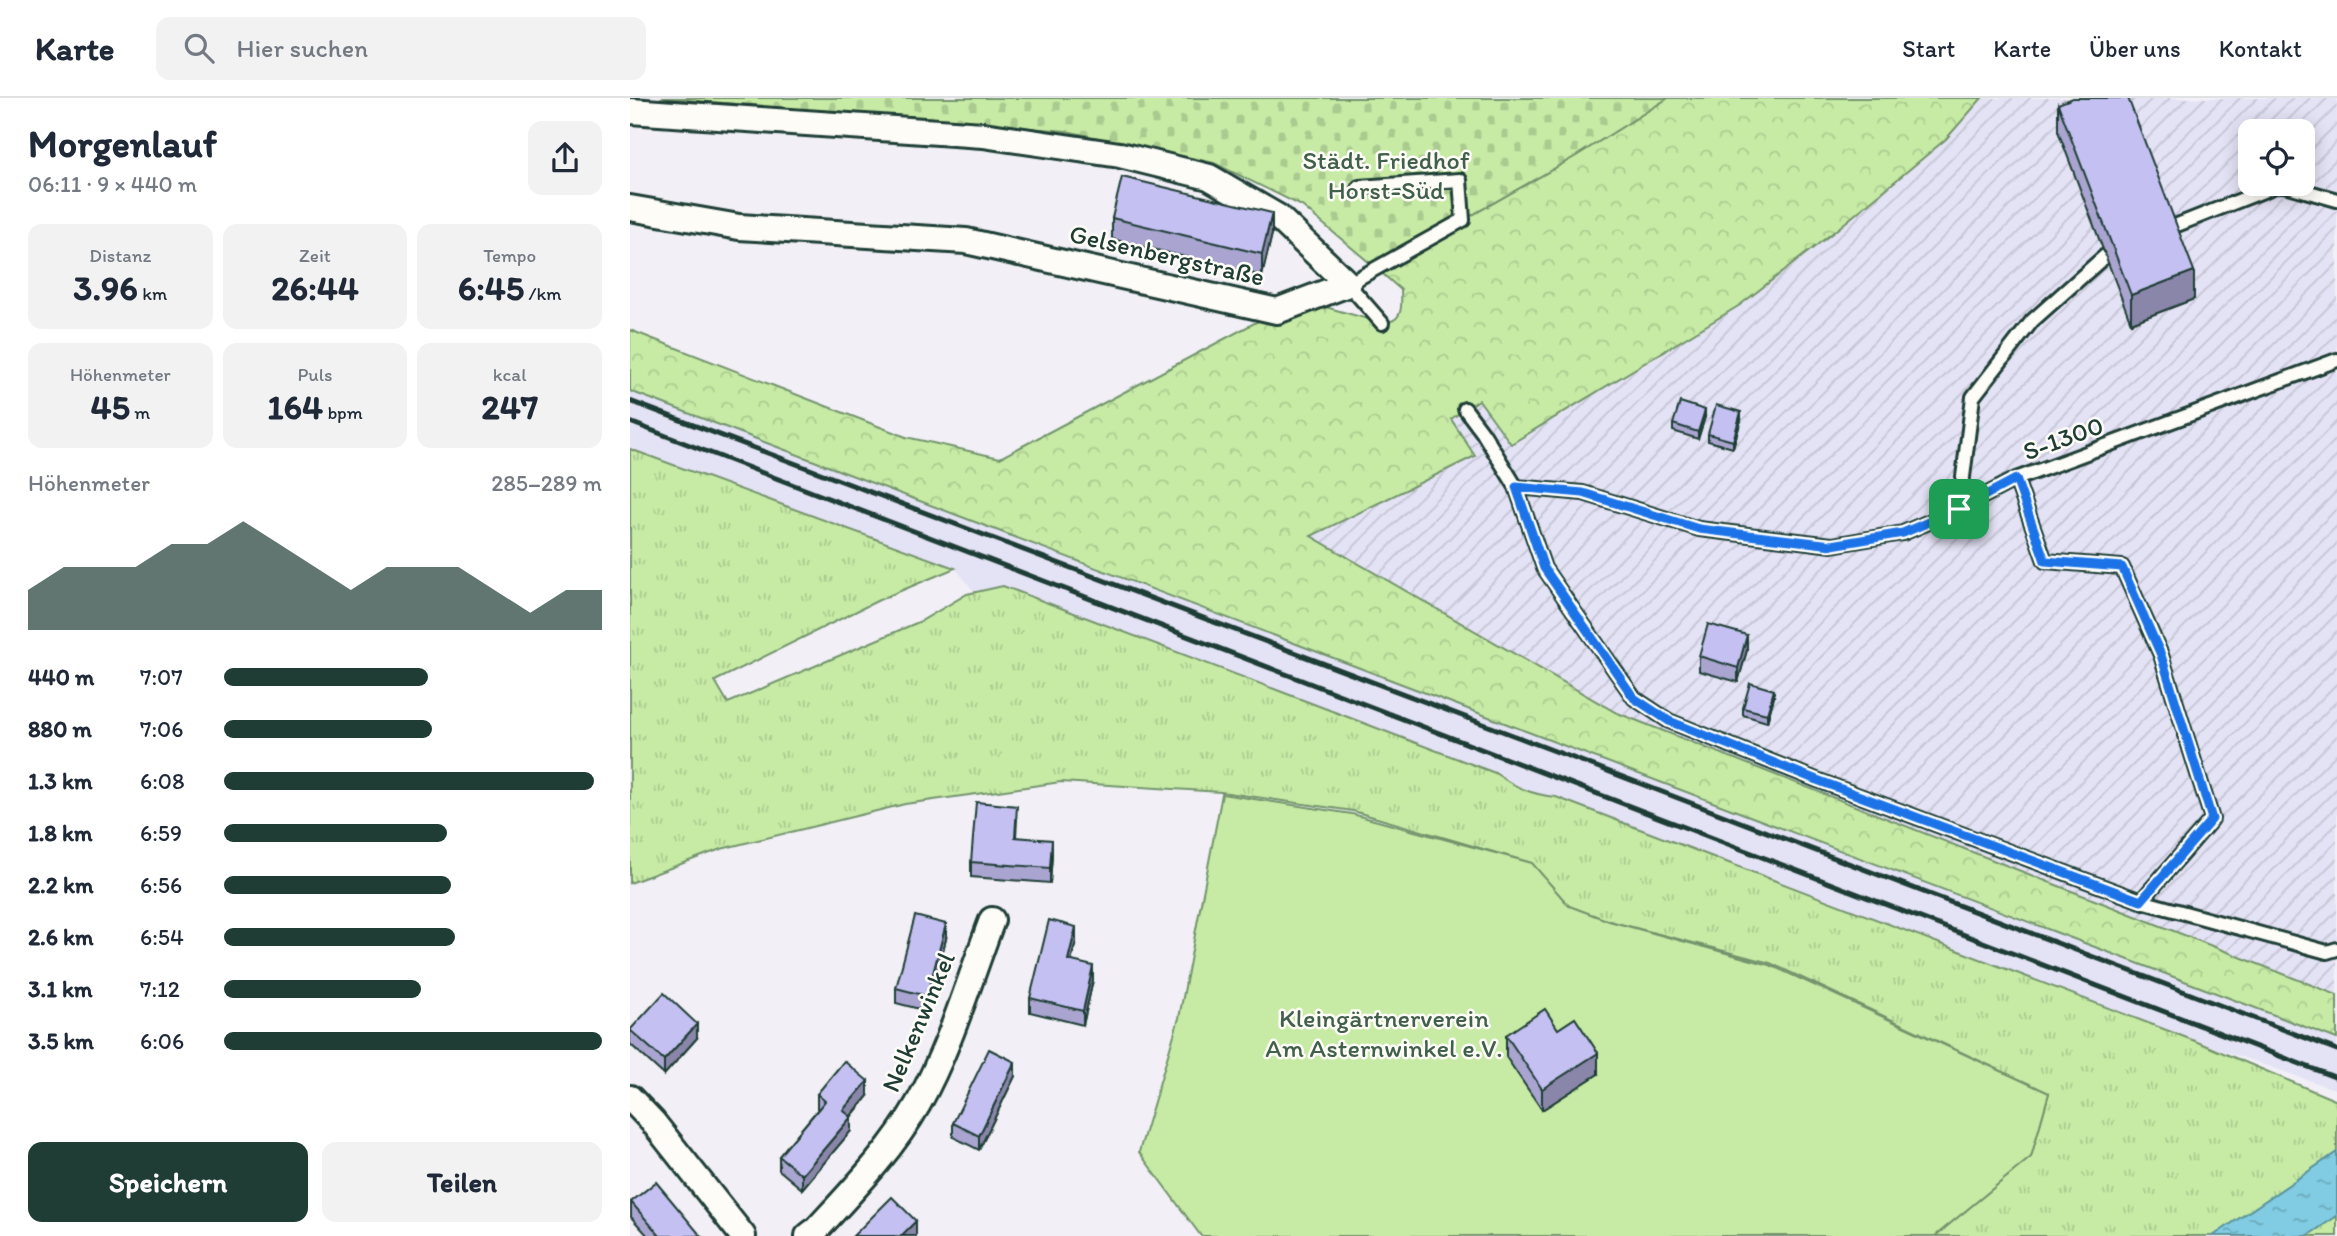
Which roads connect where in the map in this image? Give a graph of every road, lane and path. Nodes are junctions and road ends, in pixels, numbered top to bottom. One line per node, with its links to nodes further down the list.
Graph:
1 (630, 111): 7 (street)
2 (1359, 187): 7 (lane)
3 (2337, 200): 5 (lane)
4 (630, 208): 7 (street, Gelsenbergstraße)
5 (2167, 229)
6 (2105, 256): 13 (lane)
7 (1348, 284): 8 (lane)
8 (1382, 323)
9 (2337, 360): 11 (lane, S-1300)
10 (1465, 409): 12 (lane)
11 (2016, 479): 13 (lane, S-1300); 14 (lane)
12 (1516, 487): 13 (lane, S-1300); 14 (lane)
13 (1959, 509)
14 (2141, 901): 16 (lane)
15 (992, 920): 19 (street, Nelkenwinkel)
16 (2337, 949)
17 (630, 1098): 18 (street)
18 (743, 1236)
19 (808, 1236)

